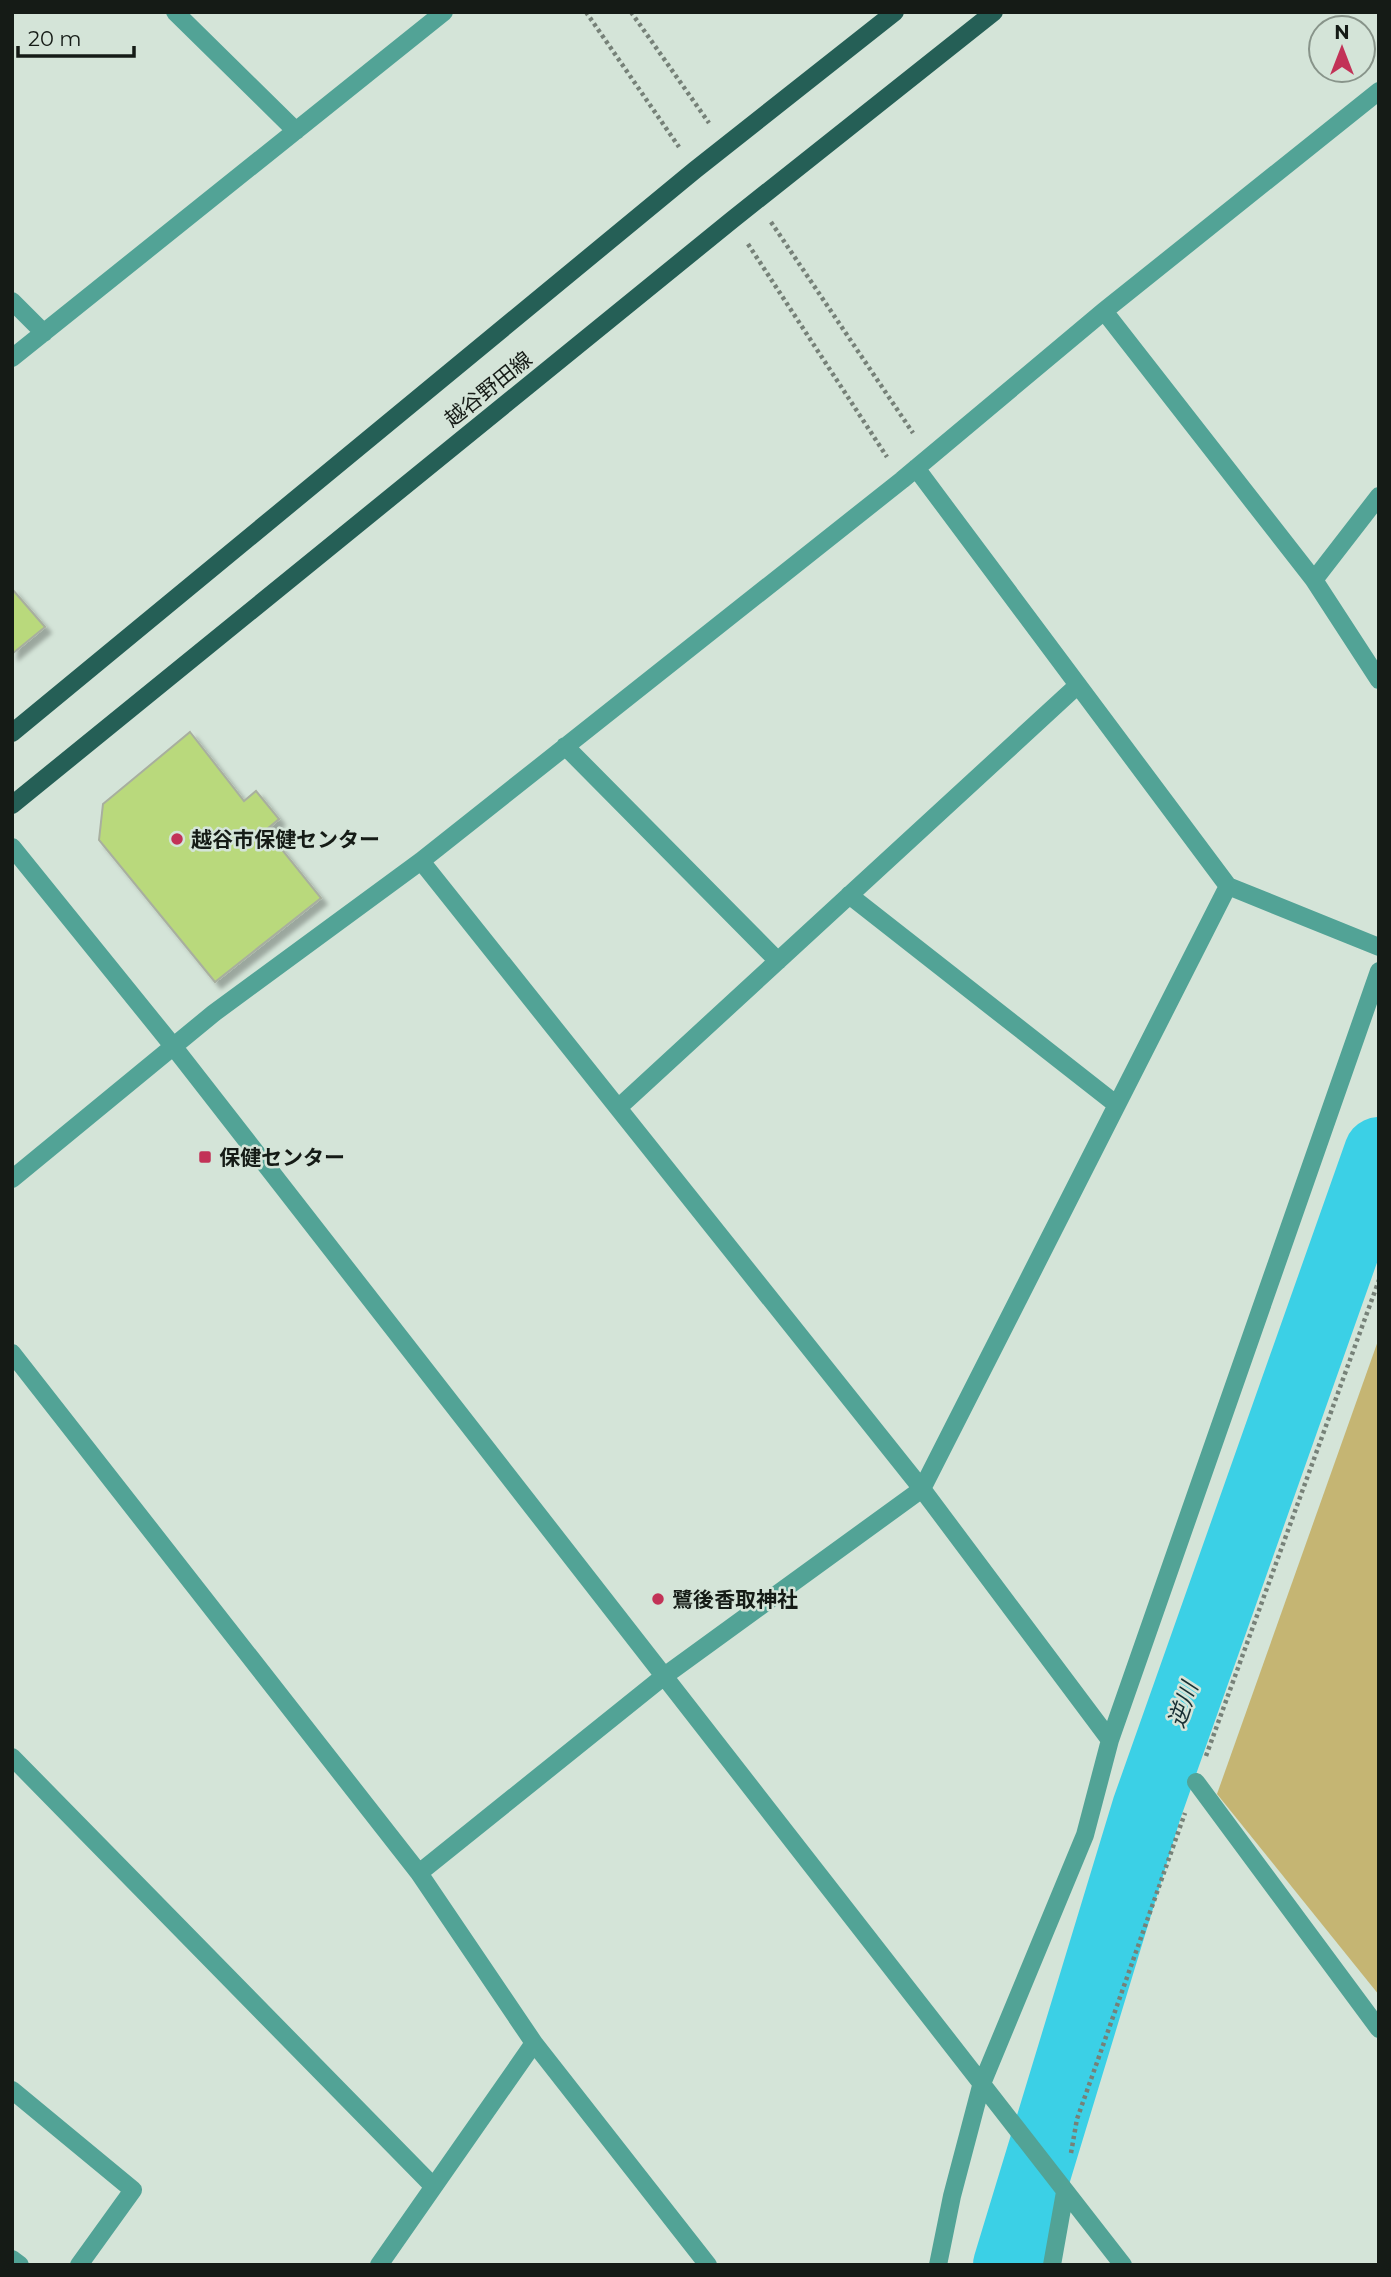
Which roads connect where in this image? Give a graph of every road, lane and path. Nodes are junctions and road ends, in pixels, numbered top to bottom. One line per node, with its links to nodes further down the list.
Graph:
1 (175, 12): 8 (street)
2 (444, 12): 8 (street)
3 (586, 12): 10 (path)
4 (631, 12): 9 (path)
5 (895, 12): 9 (main road, 越谷野田線)
6 (994, 12): 11 (main road, 越谷野田線)
7 (1379, 91): 14 (street)
8 (296, 131): 15 (street)
9 (724, 146): 10 (main road, 越谷野田線)
10 (695, 170): 22 (main road, 越谷野田線)
11 (757, 201): 12 (main road, 越谷野田線); 17 (path)
12 (732, 220): 17 (path); 24 (main road, 越谷野田線)
13 (12, 301): 15 (street)
14 (1104, 312): 17 (street); 19 (street)
15 (44, 333): 16 (street)
16 (12, 358)
17 (916, 468): 21 (street); 23 (street)
18 (1379, 496): 19 (street)
19 (1314, 580): 20 (street)
20 (1379, 680)
21 (1078, 685): 27 (street); 28 (street)
22 (12, 733)
23 (565, 746): 26 (street); 30 (street)
24 (12, 804)
25 (12, 847): 32 (street)
26 (421, 860): 32 (street); 34 (street)
27 (1228, 886): 29 (street); 33 (street)
28 (849, 895): 30 (street); 33 (street)
29 (1379, 947)
30 (778, 961): 34 (street)
31 (1379, 971): 40 (street)
32 (173, 1046): 35 (street); 39 (street)
33 (1117, 1105): 38 (street)
34 (618, 1108): 38 (street)
35 (12, 1179)
36 (1379, 1280): 42 (path)
37 (15, 1361): 43 (street)
38 (922, 1489): 39 (street); 40 (street)
39 (663, 1677): 43 (street); 47 (street)
40 (1110, 1740): 47 (street)
41 (12, 1757): 48 (street)
42 (1196, 1783): 44 (street); 49 (path)
43 (419, 1874): 45 (street)
44 (1379, 2029)
45 (534, 2043): 48 (street); 54 (street)
46 (12, 2090): 52 (street)
47 (986, 2092): 49 (street); 55 (street)
48 (433, 2186): 53 (street)
49 (1065, 2192): 56 (street); 57 (street)
50 (12, 2259): 51 (street)
51 (20, 2265)
52 (79, 2265)
53 (379, 2265)
54 (708, 2265)
55 (938, 2265)
56 (1052, 2265)
57 (1123, 2265)

